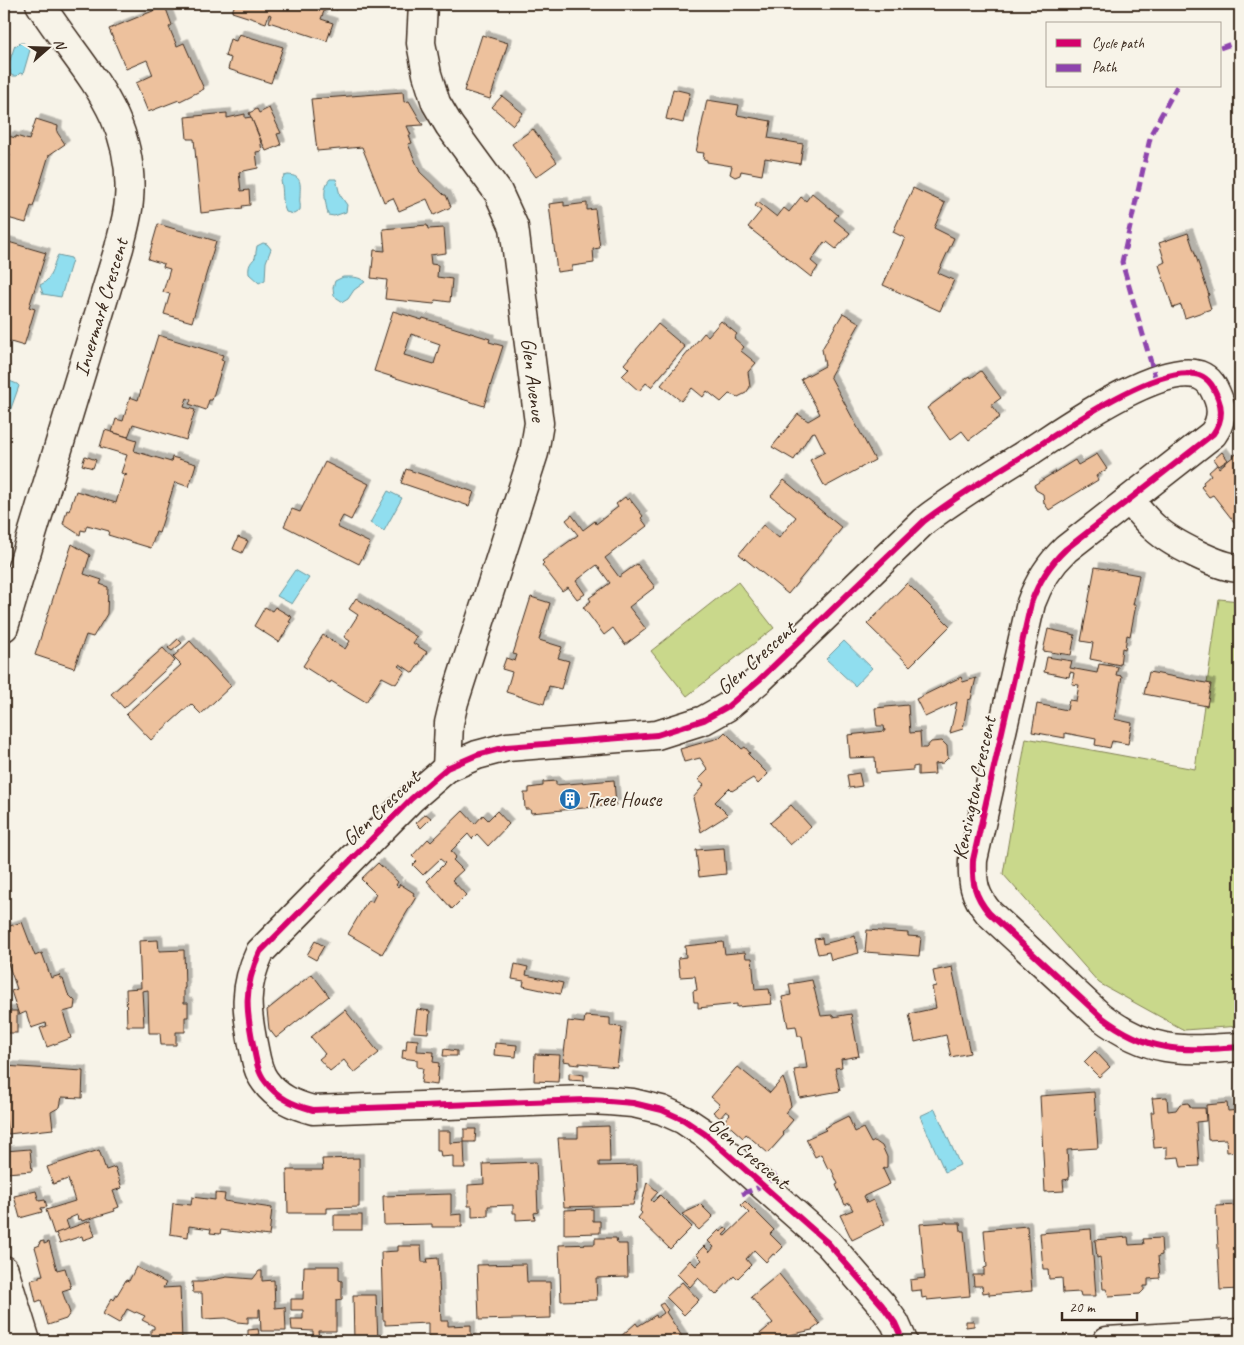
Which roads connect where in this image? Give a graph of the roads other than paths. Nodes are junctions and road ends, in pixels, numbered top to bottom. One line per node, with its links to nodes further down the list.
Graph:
1 (40, 4): 5 (street, Invermark Crescent)
2 (422, 4): 6 (street, Glen Avenue)
3 (1129, 500): 4 (street); 6 (street, Glen Crescent); 7 (street, Kensington Crescent)
4 (1240, 568)
5 (4, 627)
6 (447, 768): 11 (street, Glen Crescent)
7 (1240, 1047)
8 (4, 1270): 10 (street)
9 (1240, 1333): 12 (street)
10 (26, 1341)
11 (903, 1341)
12 (1107, 1341)

